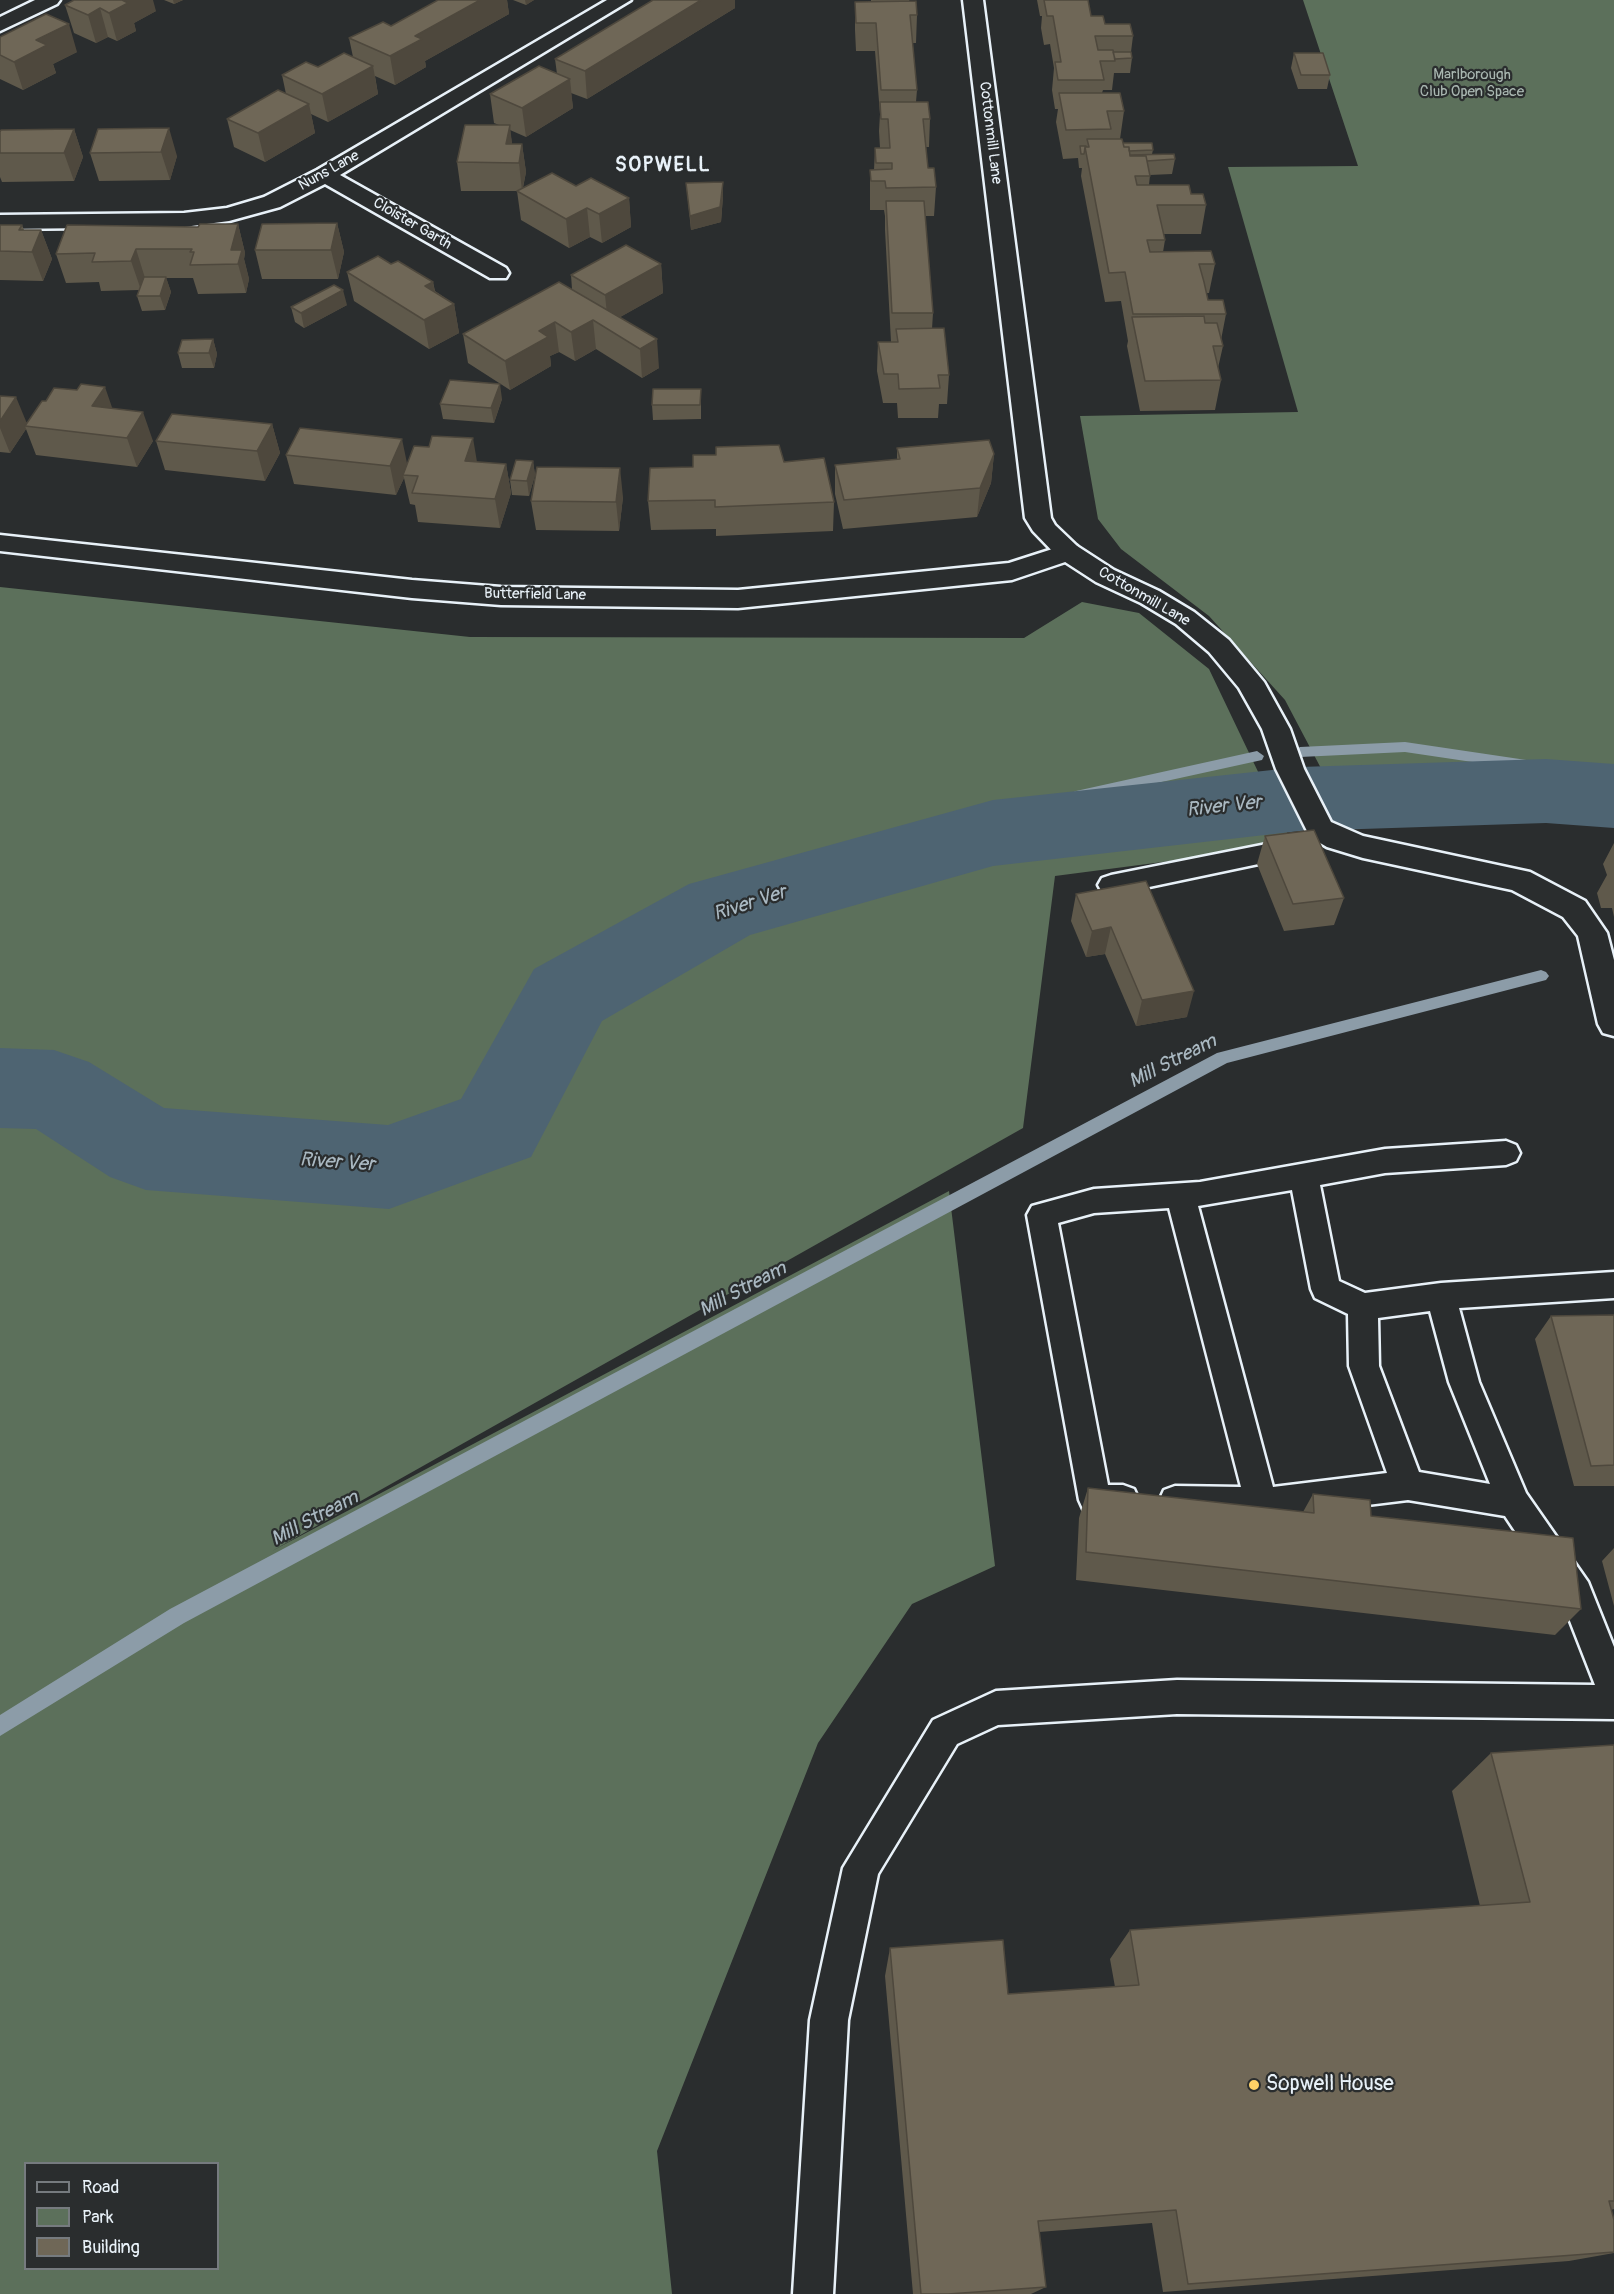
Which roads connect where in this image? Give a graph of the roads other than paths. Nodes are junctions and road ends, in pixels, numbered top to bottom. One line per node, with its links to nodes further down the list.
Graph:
1 (50, 0): 4 (street)
2 (621, 0): 5 (street, Nuns Lane)
3 (973, 0): 9 (street, Cottonmill Lane)
4 (0, 25)
5 (325, 175): 6 (street, Nuns Lane); 7 (street, Cloister Garth)
6 (0, 222)
7 (498, 273)
8 (0, 543): 9 (street, Butterfield Lane)
9 (1068, 552): 10 (street, Cottonmill Lane)
10 (1337, 839): 11 (lane); 12 (street, Cottonmill Lane)
11 (1111, 885)
12 (1614, 1024)
13 (1506, 1153): 14 (lane)
14 (1304, 1176): 15 (lane); 18 (lane)
15 (1180, 1195): 20 (lane); 20 (lane)
16 (1614, 1284): 17 (lane)
17 (1441, 1296): 18 (lane); 21 (lane)
18 (1363, 1306): 19 (lane)
19 (1408, 1485): 20 (lane); 21 (lane)
20 (1261, 1503)
21 (1514, 1503): 22 (lane)
22 (1614, 1690)
23 (1614, 1702): 24 (lane)
24 (813, 2294)

